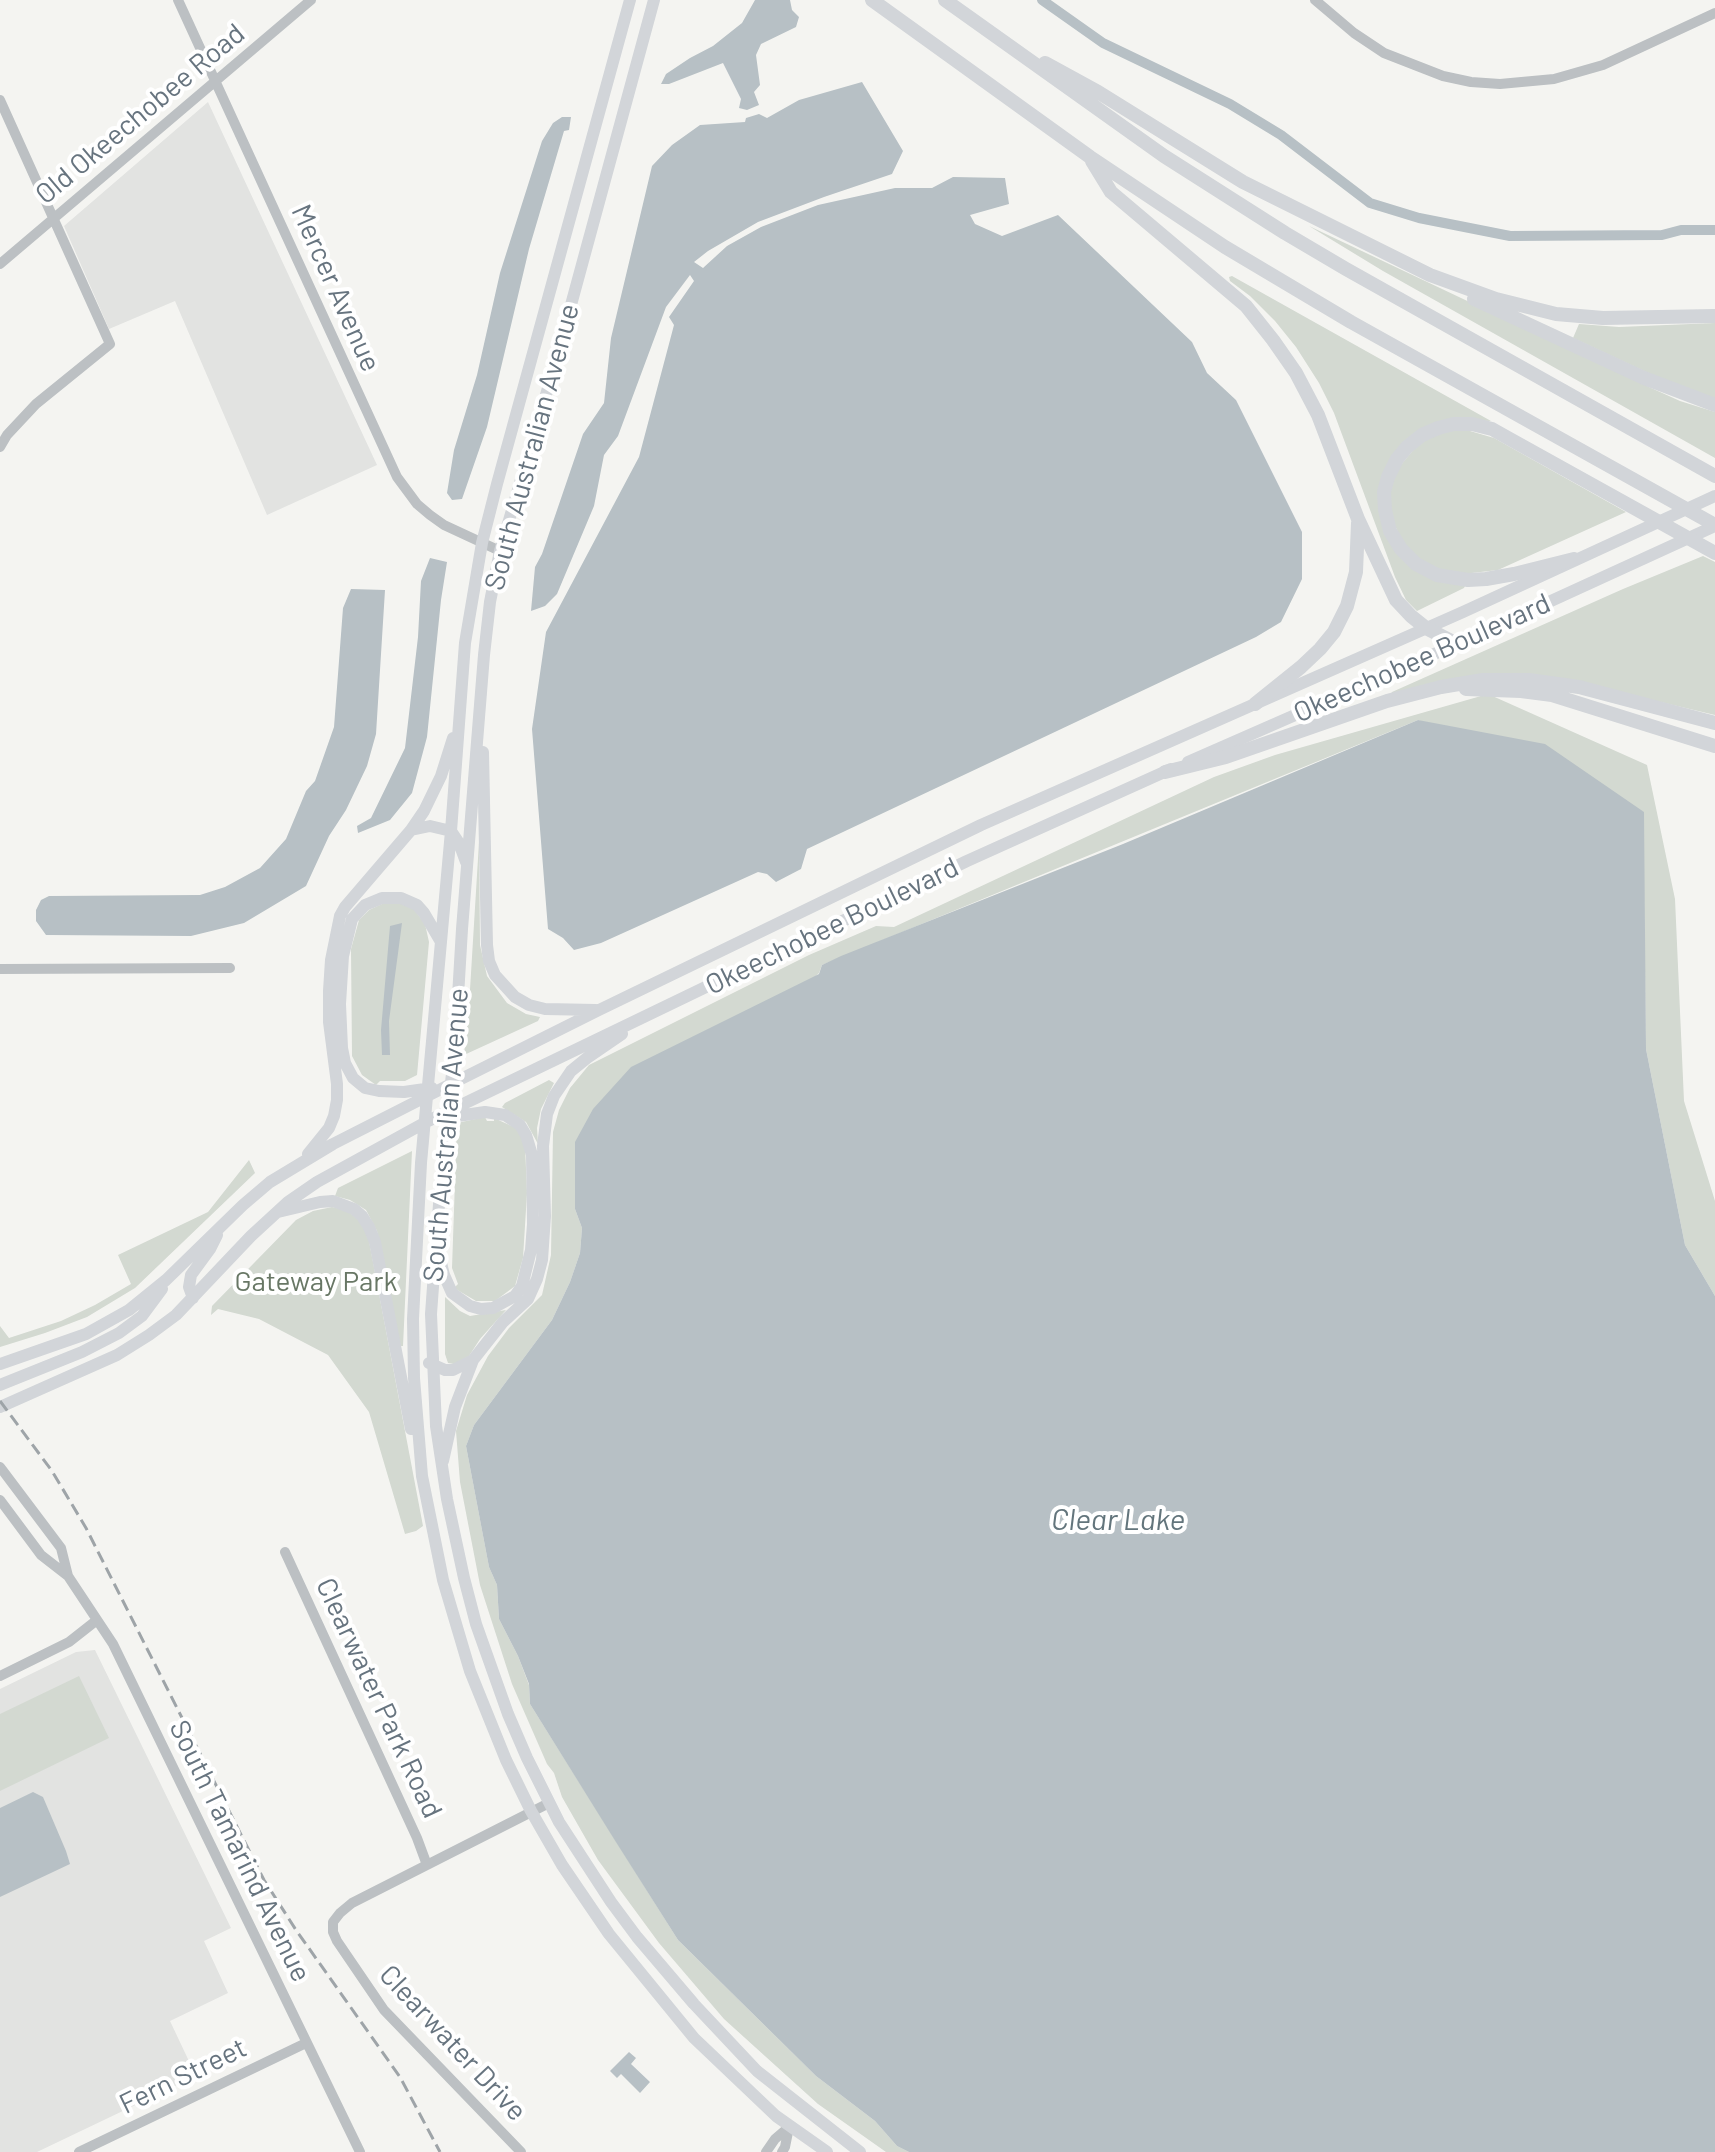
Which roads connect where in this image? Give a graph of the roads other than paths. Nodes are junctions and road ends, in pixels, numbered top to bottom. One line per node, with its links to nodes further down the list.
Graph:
1 (178, 0): 10 (street, Mercer Avenue)
2 (311, 0): 10 (street, Old Okeechobee Road)
3 (630, 0): 23 (main road, South Australian Avenue)
4 (654, 0): 24 (main road, South Australian Avenue)
5 (872, 0): 12 (highway)
6 (945, 0): 9 (highway)
7 (1315, 0): 8 (street)
8 (1715, 13)
9 (989, 32): 15 (highway); 19 (highway)
10 (216, 80): 13 (street, Old Okeechobee Road); 23 (street, Mercer Avenue)
11 (0, 100): 13 (street)
12 (1090, 157): 21 (highway); 22 (highway)
13 (54, 218): 14 (street, Old Okeechobee Road); 18 (street)
14 (0, 264)
15 (1430, 275): 16 (highway); 17 (highway)
16 (1715, 316)
17 (1715, 405)
18 (0, 447)
19 (1715, 476)
20 (1715, 496): 26 (main road, Okeechobee Boulevard)
21 (1358, 519): 27 (highway); 31 (highway)
22 (1715, 526): 28 (main road, Okeechobee Boulevard)
23 (482, 543): 24 (street, Mercer Avenue); 32 (main road, South Australian Avenue)
24 (500, 551): 30 (main road, South Australian Avenue)
25 (1715, 553): 26 (highway)
26 (1574, 559): 27 (main road, Okeechobee Boulevard)
27 (1426, 628): 28 (highway); 31 (main road, Okeechobee Boulevard)
28 (1457, 644): 35 (main road, Okeechobee Boulevard)
29 (1441, 687): 33 (highway); 34 (highway); 35 (highway)
30 (480, 702): 38 (main road, South Australian Avenue); 43 (main road)
31 (1255, 704): 43 (main road, Okeechobee Boulevard)
32 (460, 713): 36 (main road); 37 (main road, South Australian Avenue)
33 (1715, 723)
34 (1715, 746)
35 (1165, 772): 42 (main road, Okeechobee Boulevard)
36 (411, 830): 37 (main road); 46 (main road)
37 (451, 831): 38 (main road); 39 (main road, South Australian Avenue)
38 (468, 866): 49 (main road, South Australian Avenue)
39 (441, 942): 44 (main road); 52 (main road, South Australian Avenue)
40 (230, 968): 41 (street)
41 (0, 969)
42 (658, 1009): 45 (main road, Okeechobee Boulevard); 53 (main road)
43 (599, 1010): 44 (main road, Okeechobee Boulevard)
44 (447, 1086): 46 (main road, Okeechobee Boulevard)
45 (428, 1121): 47 (main road, Okeechobee Boulevard); 49 (main road)
46 (301, 1163): 48 (main road, Okeechobee Boulevard)
47 (275, 1213): 51 (main road, Okeechobee Boulevard); 60 (main road)
48 (222, 1225): 50 (main road, Okeechobee Boulevard); 51 (main road)
49 (437, 1244): 55 (main road, South Australian Avenue)
50 (173, 1273): 54 (main road, Okeechobee Boulevard); 56 (main road)
51 (193, 1298): 57 (main road, Okeechobee Boulevard)
52 (414, 1346): 55 (main road); 60 (main road, South Australian Avenue)
53 (473, 1360): 55 (main road); 59 (main road)
54 (0, 1364)
55 (432, 1365): 59 (main road, South Australian Avenue)
56 (0, 1385)
57 (0, 1407)
58 (0, 1467): 63 (street, South Tamarind Avenue)
59 (441, 1470): 66 (main road, South Australian Avenue)
60 (422, 1476): 67 (main road, South Australian Avenue)
61 (0, 1500): 63 (street, South Tamarind Avenue)
62 (285, 1552): 68 (street, Clearwater Park Road)
63 (68, 1576): 64 (street, South Tamarind Avenue)
64 (97, 1620): 65 (street); 69 (street, South Tamarind Avenue)
65 (0, 1676)
66 (549, 1803): 67 (street); 70 (main road, South Australian Avenue)
67 (531, 1811): 68 (street); 71 (main road, South Australian Avenue)
68 (427, 1865): 74 (street, Clearwater Drive)
69 (306, 2043): 72 (street, Fern Street); 73 (street, South Tamarind Avenue)
70 (805, 2110): 71 (main road); 78 (main road, South Australian Avenue)
71 (789, 2127): 75 (street); 76 (street); 77 (main road, South Australian Avenue)
72 (79, 2152)
73 (360, 2152)
74 (521, 2152)
75 (766, 2152)
76 (782, 2152)
77 (827, 2152)
78 (860, 2152)

